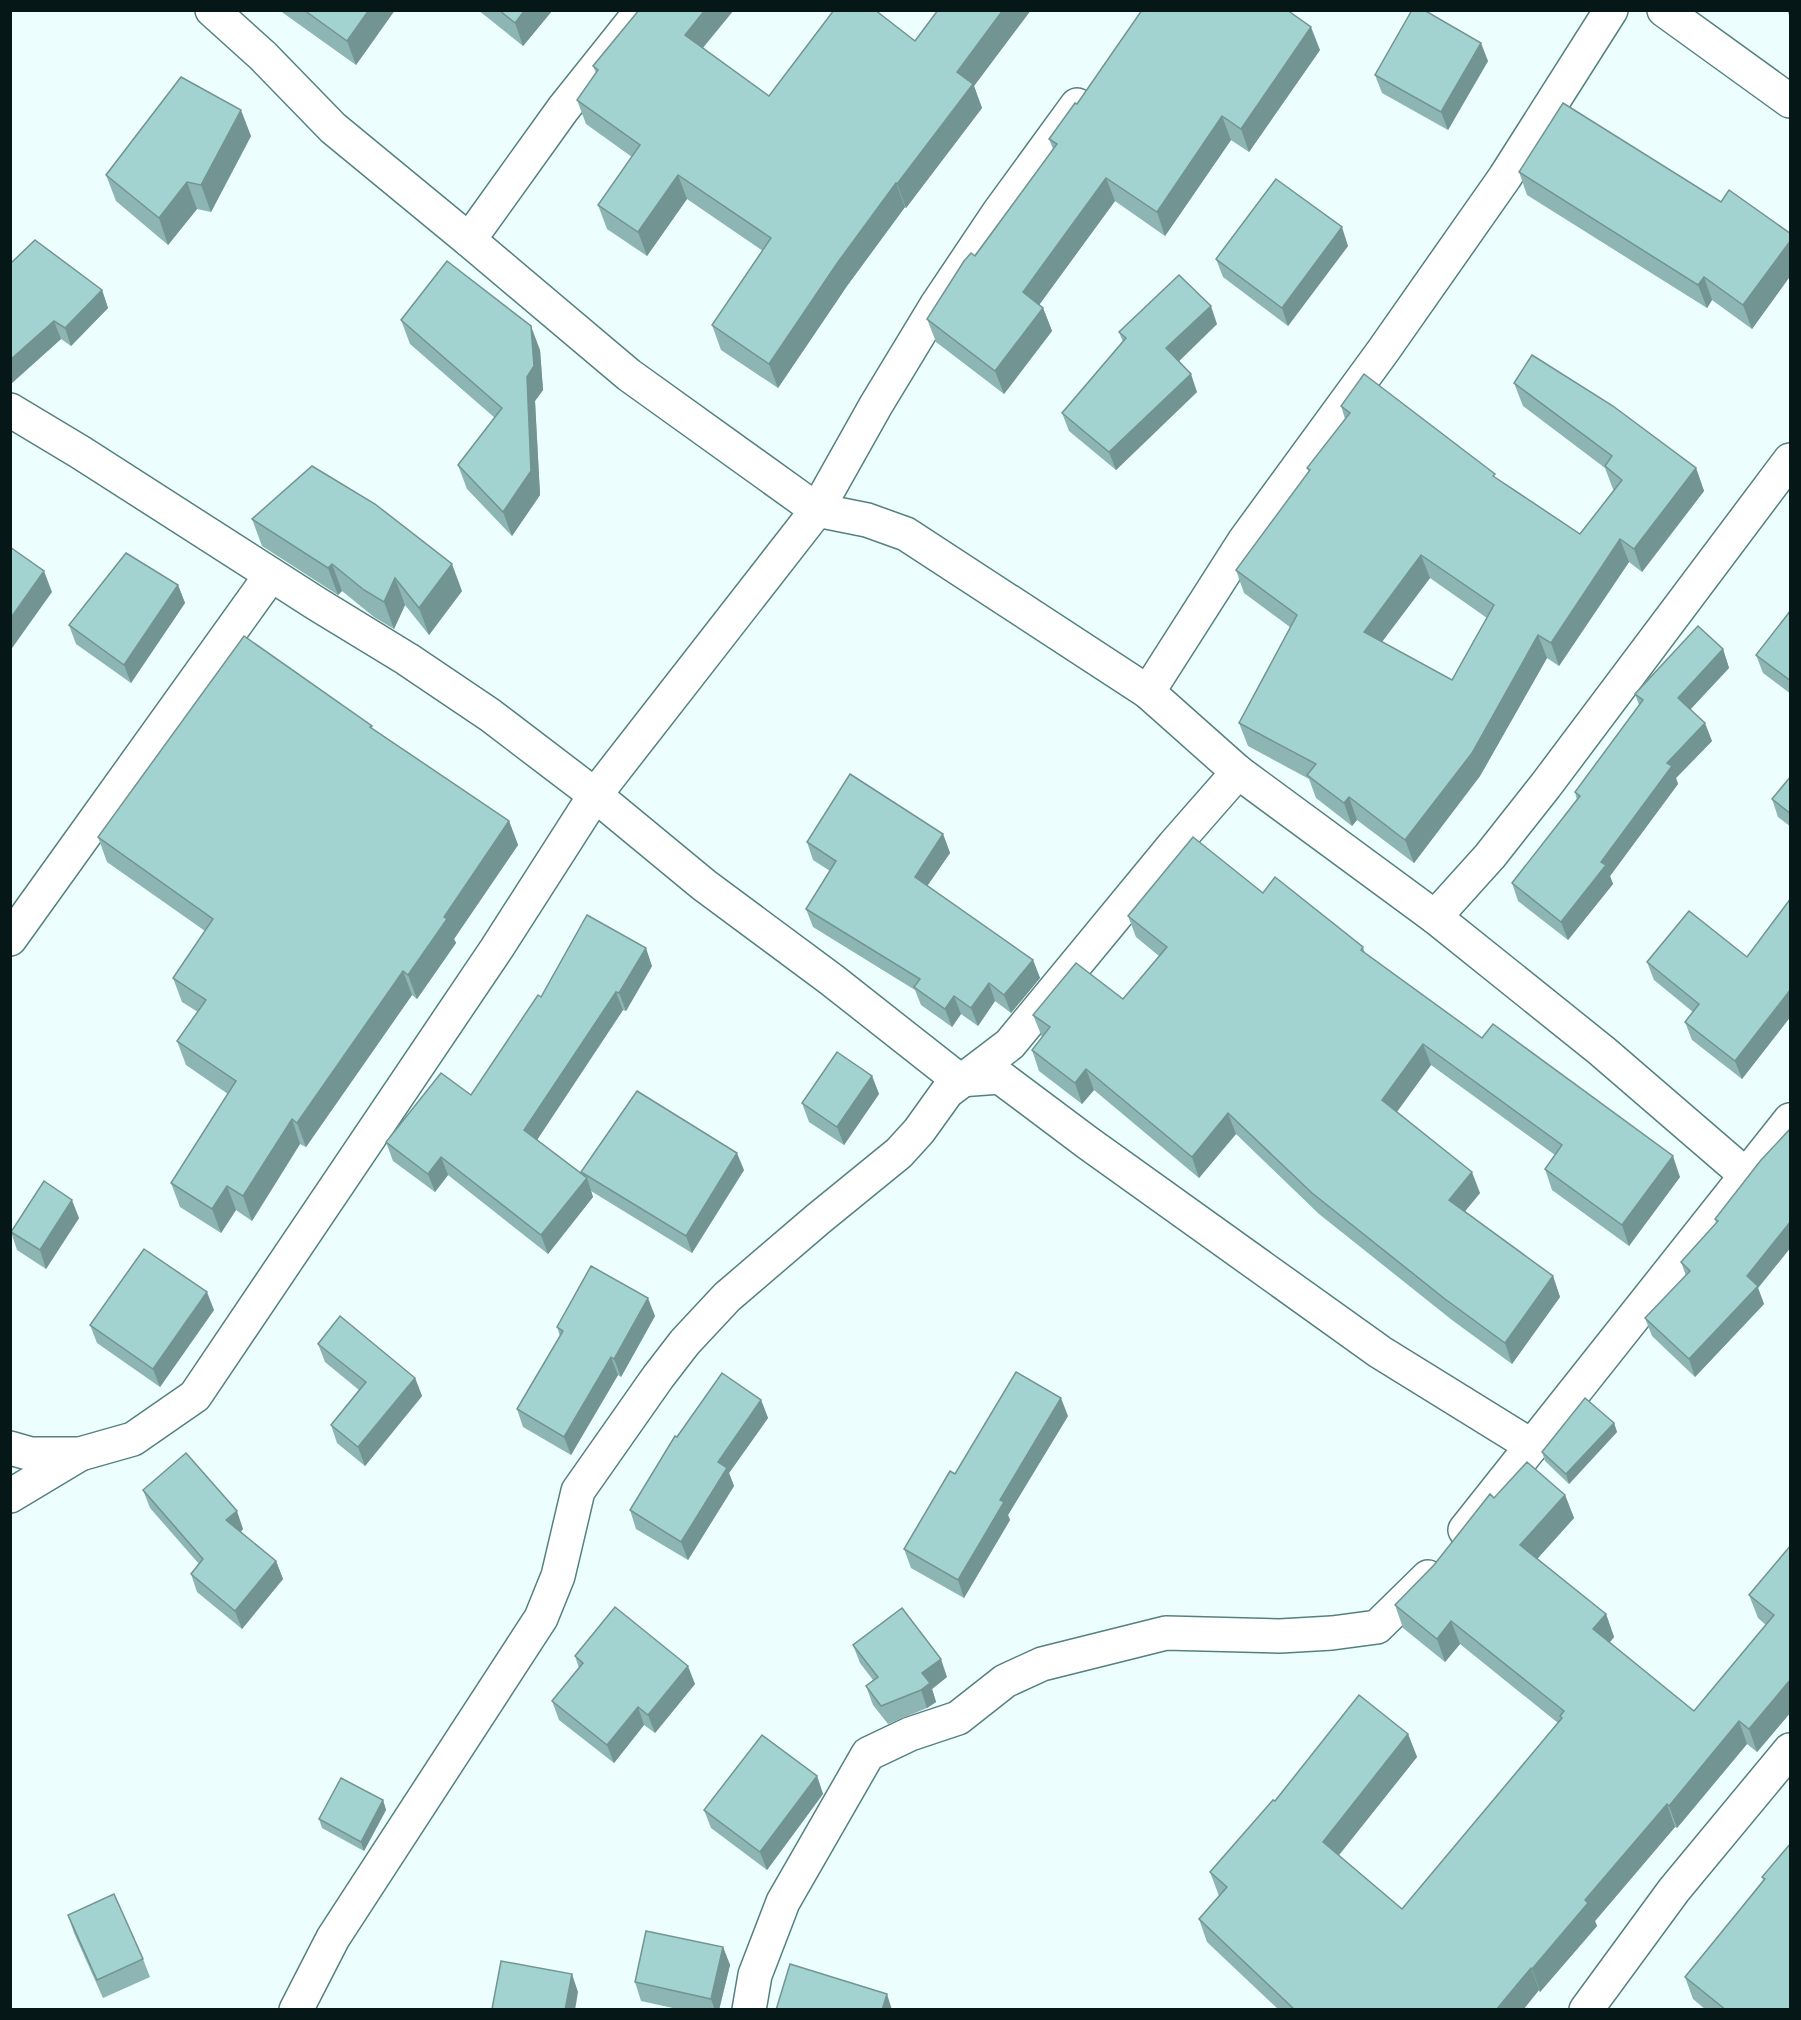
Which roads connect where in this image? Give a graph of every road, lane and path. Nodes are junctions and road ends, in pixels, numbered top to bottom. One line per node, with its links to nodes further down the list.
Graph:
1 (212, 10): 7 (street)
2 (642, 10): 7 (street)
3 (1611, 10): 12 (street)
4 (1664, 10): 6 (street)
5 (1095, 78): 10 (street)
6 (1791, 102)
7 (469, 240): 10 (street)
8 (10, 410): 11 (street)
9 (1791, 460): 15 (street)
10 (817, 510): 12 (street); 14 (street)
11 (271, 575): 14 (street); 16 (street)
12 (1148, 692): 13 (street)
13 (1238, 772): 15 (street); 17 (street)
14 (595, 795): 17 (street); 22 (street)
15 (1435, 917): 19 (street)
16 (10, 939)
17 (959, 1080): 20 (street); 25 (street)
18 (1791, 1120): 19 (street)
19 (1747, 1176): 20 (street)
20 (1532, 1446): 26 (street)
21 (10, 1448): 22 (street)
22 (80, 1454): 23 (street)
23 (10, 1496)
24 (1791, 1750): 27 (street)
25 (296, 2010)
26 (749, 2010)
27 (1586, 2010)

